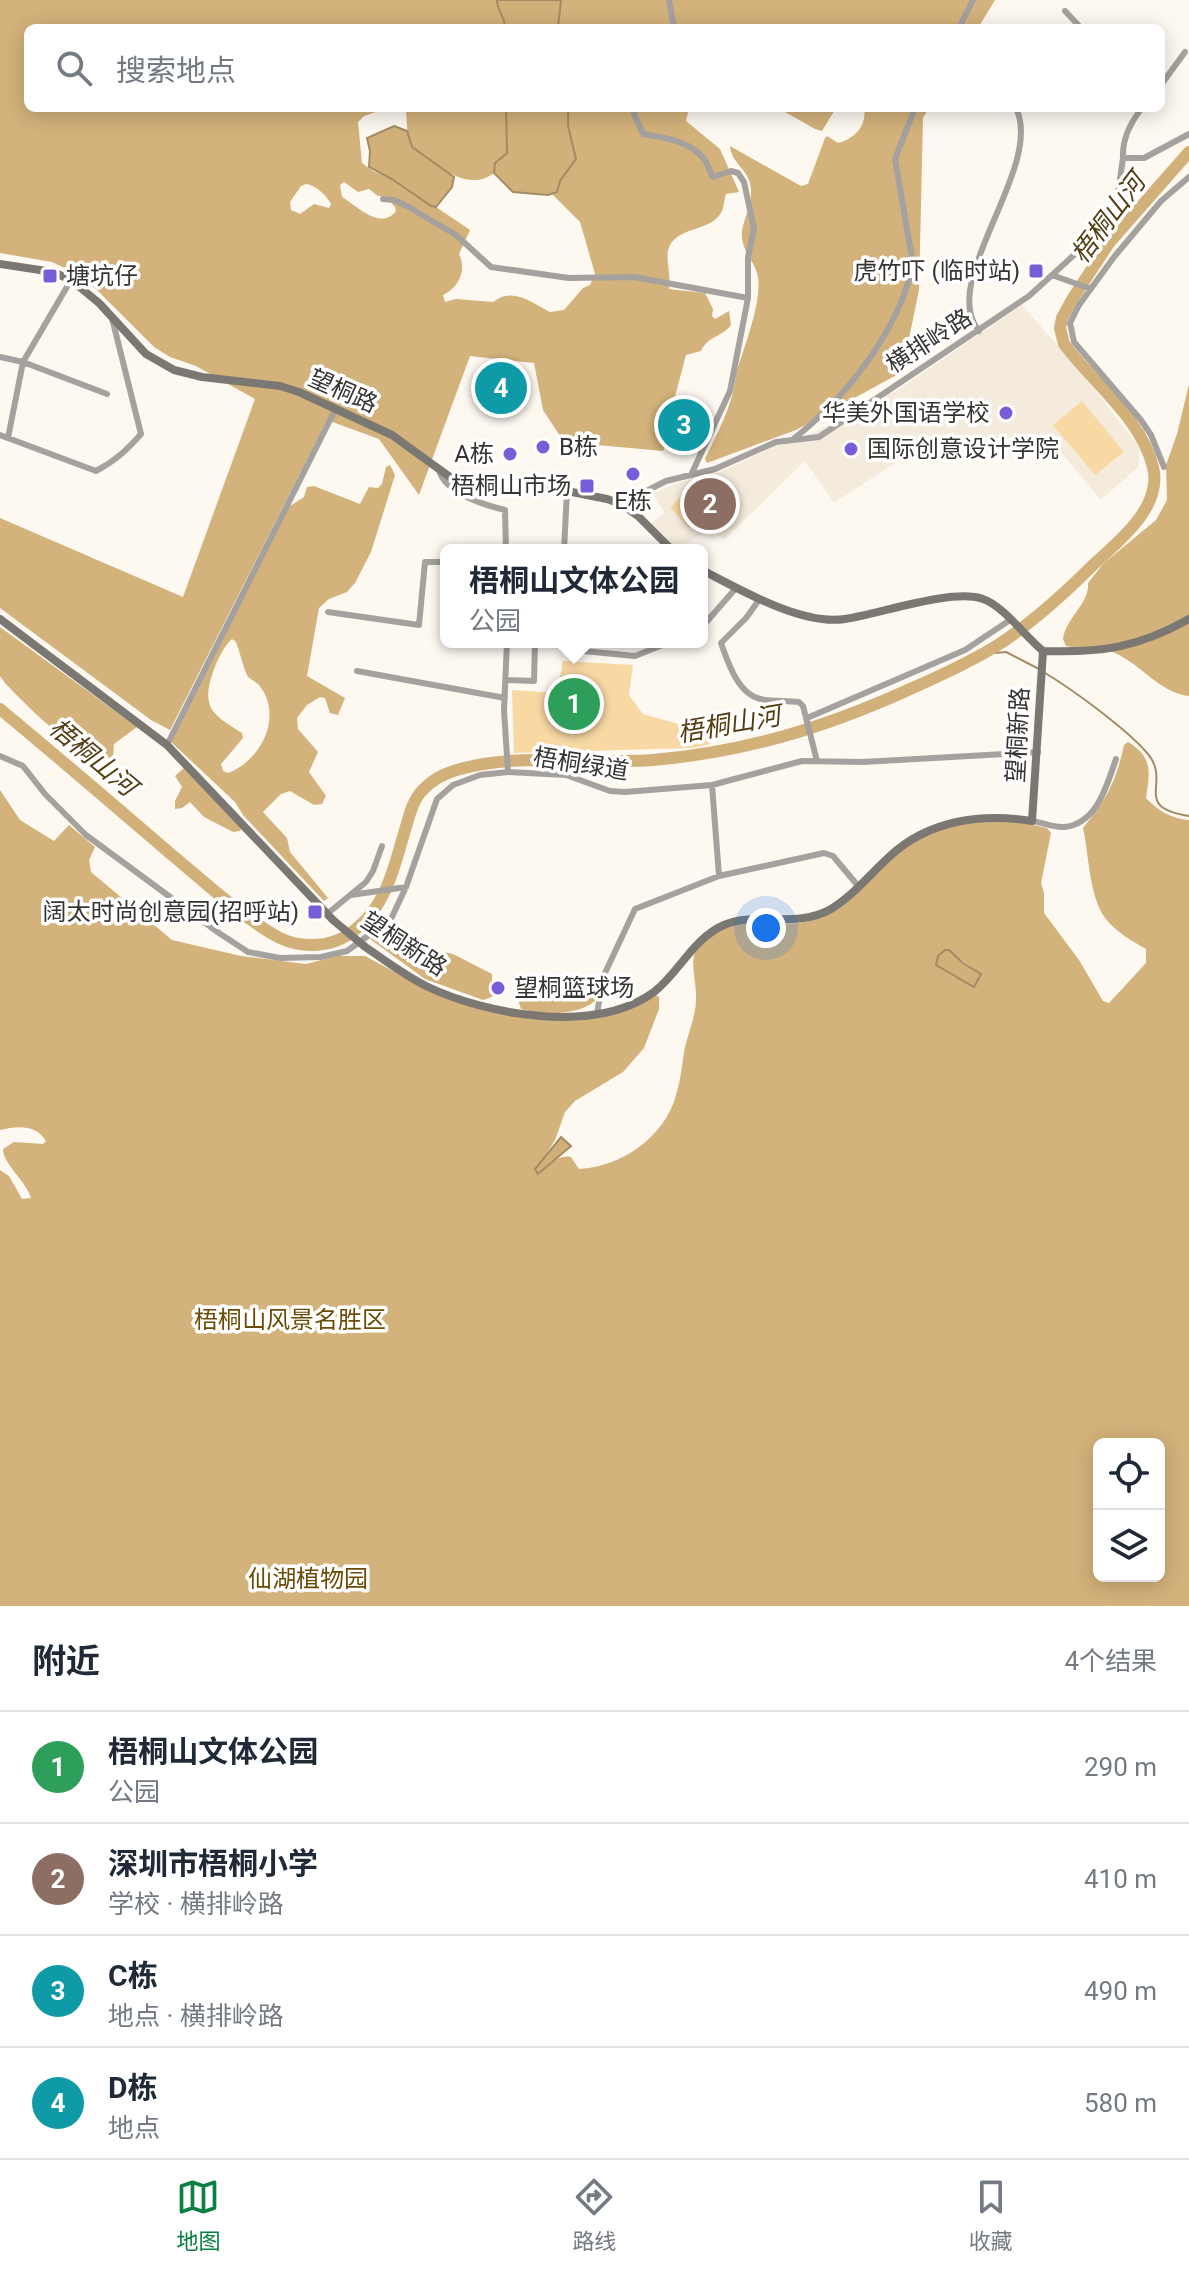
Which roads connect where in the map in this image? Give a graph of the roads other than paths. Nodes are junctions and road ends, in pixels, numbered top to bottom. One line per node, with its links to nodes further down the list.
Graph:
1 (669, 0): 4 (street)
2 (973, 0): 5 (street)
3 (1065, 11): 6 (street)
4 (673, 24)
5 (961, 24)
6 (1077, 24)
7 (1185, 52): 8 (street)
8 (1165, 80)
9 (635, 112): 21 (street)
10 (913, 112): 29 (street)
11 (1018, 112): 23 (street)
12 (1140, 112): 14 (street, 横排岭路)
13 (1189, 134): 14 (street)
14 (1123, 158): 18 (street, 横排岭路)
15 (1189, 177): 20 (street)
16 (383, 199): 21 (street)
17 (0, 264): 19 (street, 望桐路)
18 (1052, 275): 20 (street); 23 (street, 横排岭路)
19 (71, 280): 22 (street, 望桐路); 25 (street)
20 (1091, 289): 30 (street)
21 (748, 298): 32 (street)
22 (111, 315): 27 (street, 望桐路); 28 (street)
23 (979, 331): 29 (street, 横排岭路)
24 (0, 357): 25 (street)
25 (23, 362): 26 (street); 28 (street)
26 (107, 394)
27 (335, 410): 31 (street, 望桐路); 56 (street)
28 (4, 436)
29 (792, 440): 32 (street, 横排岭路)
30 (1164, 467)
31 (439, 469): 33 (street, 望桐路); 35 (street)
32 (691, 475): 34 (street, 横排岭路)
33 (567, 491): 34 (street, 望桐路); 36 (street)
34 (621, 504): 37 (street, 望桐路)
35 (506, 544)
36 (564, 544)
37 (664, 544)
38 (440, 562): 42 (street)
39 (708, 573): 40 (street)
40 (736, 588): 41 (street); 45 (street)
41 (759, 600): 46 (street); 55 (street)
42 (328, 612)
43 (0, 619): 56 (street, 望桐新路)
44 (1189, 619): 51 (street)
45 (708, 620)
46 (1010, 620): 51 (street); 55 (street)
47 (507, 648): 53 (street)
48 (535, 648): 53 (street)
49 (563, 648): 50 (street)
50 (655, 648)
51 (1042, 655): 57 (street, 望桐新路)
52 (357, 671): 54 (street)
53 (506, 680): 54 (street)
54 (505, 698): 61 (street)
55 (808, 720): 60 (street)
56 (167, 745): 69 (street, 望桐新路)
57 (1038, 752): 60 (street, 梧桐绿道); 63 (street, 望桐新路)
58 (0, 756): 66 (street, 梧桐绿道)
59 (1116, 759): 63 (street, 望桐新路)
60 (817, 761): 62 (street, 梧桐绿道)
61 (508, 770): 62 (street, 梧桐绿道); 66 (street, 梧桐绿道)
62 (712, 785): 65 (street)
63 (1032, 821): 67 (street, 望桐新路)
64 (382, 846): 68 (street)
65 (719, 876): 67 (street); 70 (street)
66 (402, 887): 68 (street)
67 (859, 887): 70 (street, 望桐新路)
68 (351, 895): 69 (street)
69 (330, 917): 70 (street, 望桐新路, bridge)
70 (597, 1013)

